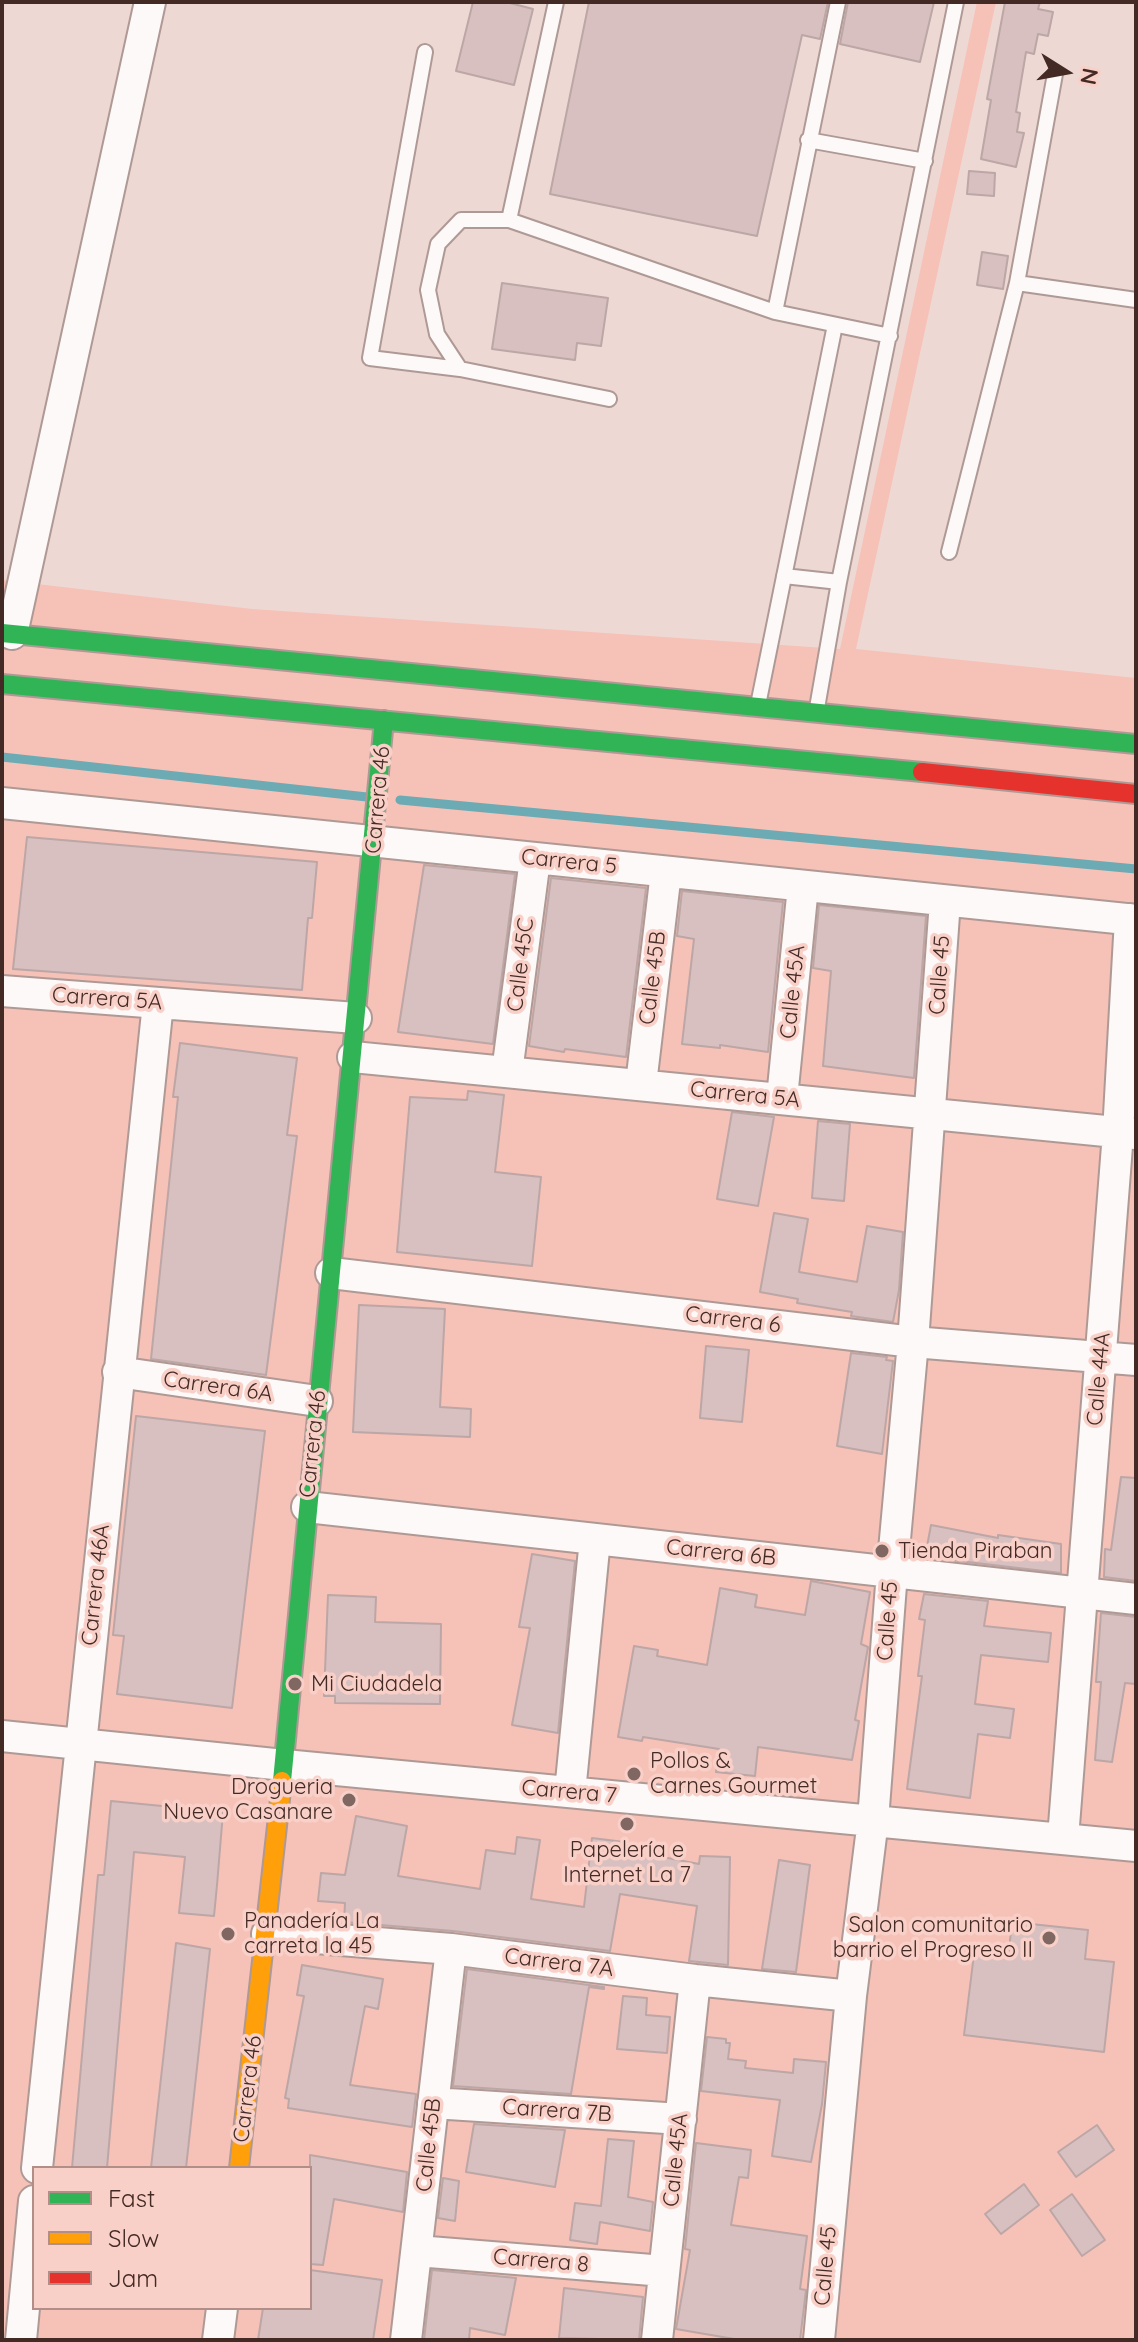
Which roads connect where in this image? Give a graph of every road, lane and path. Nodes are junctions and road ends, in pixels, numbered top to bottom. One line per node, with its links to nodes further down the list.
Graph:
1 (150, 2): 20 (street)
2 (556, 2): 9 (lane)
3 (838, 2): 7 (lane)
4 (956, 2): 8 (lane)
5 (425, 52): 15 (lane)
6 (1055, 74): 10 (lane)
7 (808, 140): 8 (lane); 12 (lane)
8 (925, 161): 14 (lane)
9 (509, 220): 12 (lane); 15 (lane)
10 (1017, 283): 11 (lane); 17 (lane)
11 (1136, 300)
12 (775, 312): 13 (lane)
13 (835, 325): 14 (lane); 18 (lane)
14 (890, 336): 19 (lane)
15 (460, 369): 16 (lane)
16 (609, 399)
17 (949, 552)
18 (784, 576): 19 (lane); 22 (lane)
19 (839, 582): 23 (lane)
20 (7, 634): 22 (main road)
21 (2, 684): 24 (main road)
22 (757, 706): 23 (main road)
23 (817, 712): 25 (main road)
24 (384, 720): 26 (main road); 28 (main road, Carrera 46)
25 (1136, 744)
26 (1136, 794)
27 (2, 803): 28 (street, Carrera 5)
28 (375, 842): 29 (street, Carrera 5); 36 (main road, Carrera 46)
29 (535, 859): 30 (street, Carrera 5); 38 (street, Calle 45C)
30 (666, 872): 31 (street, Carrera 5); 39 (street, Calle 45B)
31 (803, 886): 32 (street, Carrera 5); 40 (street, Calle 45A)
32 (945, 901): 33 (street, Carrera 5); 41 (street, Calle 45)
33 (1133, 920): 42 (street, Calle 44A)
34 (2, 991): 35 (street, Carrera 5A)
35 (158, 1003): 36 (street, Carrera 5A); 47 (street, Carrera 46A)
36 (356, 1018): 37 (main road, Carrera 46)
37 (353, 1057): 38 (street, Carrera 5A); 43 (main road, Carrera 46)
38 (507, 1072): 39 (street, Carrera 5A)
39 (641, 1084): 40 (street, Carrera 5A)
40 (782, 1098): 41 (street, Carrera 5A)
41 (930, 1115): 42 (street, Carrera 5A); 44 (street, Calle 45)
42 (1127, 1134): 45 (street, Calle 44A)
43 (331, 1273): 44 (street, Carrera 6); 48 (main road, Carrera 46)
44 (913, 1342): 45 (street, Carrera 6); 51 (street, Calle 45)
45 (1101, 1356): 46 (street, Carrera 6); 52 (street, Calle 44A)
46 (1136, 1360)
47 (118, 1372): 48 (street, Carrera 6A); 55 (street, Carrera 46A)
48 (317, 1401): 49 (main road, Carrera 46)
49 (307, 1507): 50 (street, Carrera 6B); 56 (main road, Carrera 46)
50 (595, 1539): 51 (street, Carrera 6B); 57 (street)
51 (892, 1572): 52 (street, Carrera 6B); 58 (street, Calle 45)
52 (1081, 1595): 53 (street, Carrera 6B); 59 (street, Calle 44A)
53 (1136, 1599)
54 (2, 1736): 55 (street, Carrera 7)
55 (79, 1743): 56 (street, Carrera 7); 67 (street, Carrera 46A)
56 (284, 1765): 57 (street, Carrera 7); 61 (main road, Carrera 46)
57 (570, 1792): 58 (street, Carrera 7)
58 (873, 1820): 59 (street, Carrera 7); 64 (street, Calle 45)
59 (1063, 1838): 60 (street, Carrera 7)
60 (1136, 1846)
61 (267, 1934): 62 (street, Carrera 7A); 68 (main road, Carrera 46)
62 (451, 1949): 63 (street, Carrera 7A); 65 (street, Calle 45B)
63 (695, 1980): 64 (street, Carrera 7A); 66 (street, Calle 45A)
64 (851, 1996): 78 (street, Calle 45)
65 (433, 2103): 66 (street, Carrera 7B); 70 (street, Calle 45B)
66 (681, 2119): 71 (street, Calle 45A)
67 (37, 2166)
68 (239, 2166)
69 (32, 2214): 72 (street)
70 (417, 2251): 71 (street, Carrera 8); 76 (street, Calle 45B)
71 (664, 2271): 77 (street, Calle 45A)
72 (21, 2283): 74 (street)
73 (222, 2310): 75 (street)
74 (21, 2340)
75 (218, 2340)
76 (406, 2340)
77 (657, 2340)
78 (819, 2340)

